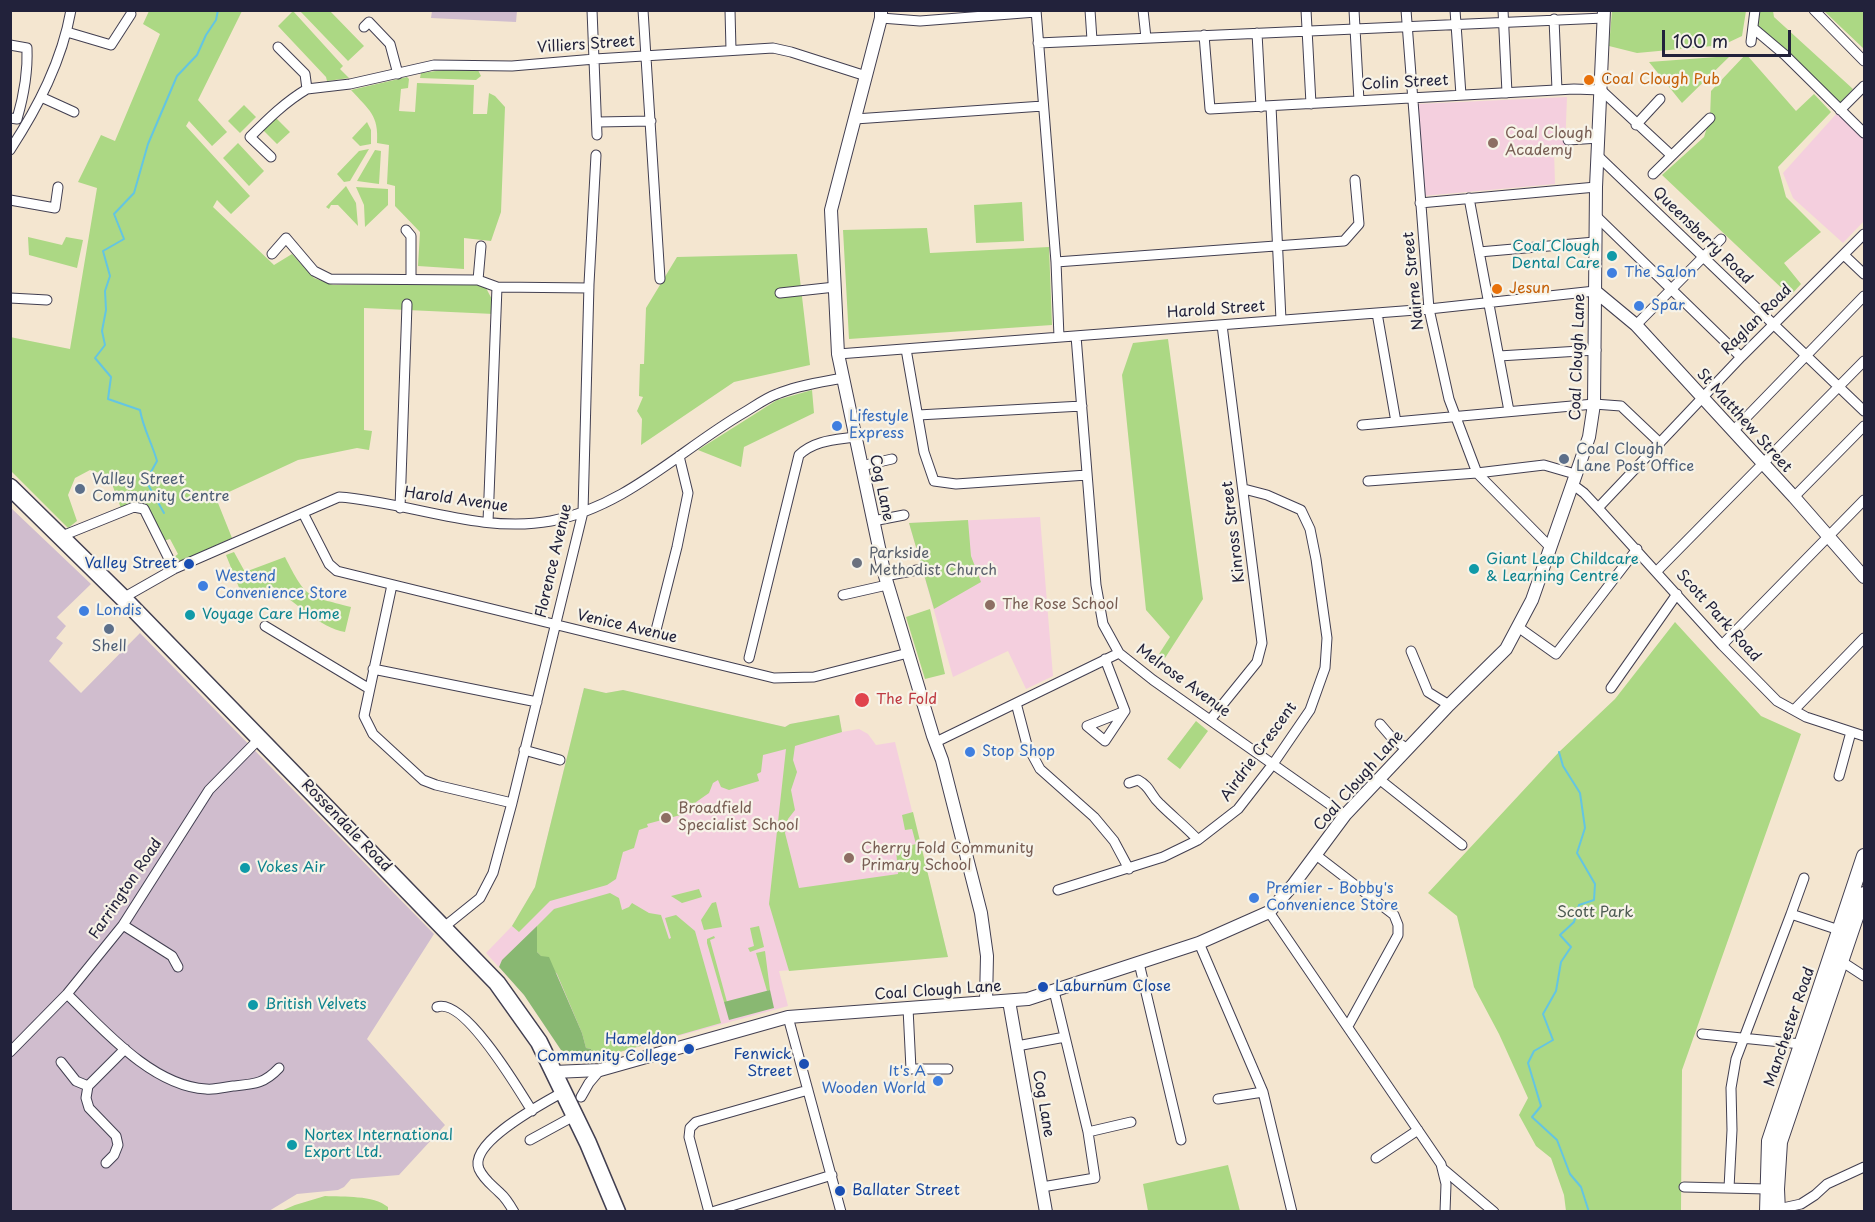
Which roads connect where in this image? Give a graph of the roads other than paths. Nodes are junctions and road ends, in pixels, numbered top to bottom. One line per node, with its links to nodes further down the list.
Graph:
1 (71, 10): 26 (street)
2 (592, 10): 37 (street)
3 (643, 10): 36 (street)
4 (730, 10): 35 (street)
5 (1090, 10): 30 (street)
6 (1143, 10): 29 (street)
7 (1306, 10): 25 (street)
8 (1354, 10): 23 (street)
9 (1406, 10): 21 (street, Nairne Street)
10 (1455, 10): 20 (street)
11 (1503, 10): 19 (street)
12 (1755, 10): 24 (street)
13 (1814, 10): 38 (street)
14 (1036, 11): 16 (street); 32 (street)
15 (130, 14): 26 (street)
16 (881, 14): 40 (street, Cog Lane)
17 (1604, 14): 18 (street); 44 (street, Coal Clough Lane)
18 (1554, 19): 19 (street); 43 (street)
19 (1503, 22): 20 (street); 45 (street)
20 (1456, 24): 21 (street); 46 (street)
21 (1408, 26): 23 (street); 48 (street, Nairne Street)
22 (364, 27): 39 (street)
23 (1356, 28): 25 (street); 50 (street)
24 (1753, 28): 31 (street); 55 (street)
25 (1307, 31): 27 (street); 51 (street)
26 (67, 32): 47 (street)
27 (1257, 33): 28 (street); 54 (street)
28 (1204, 35): 29 (street); 54 (street, Colin Street)
29 (1146, 38): 30 (street)
30 (1092, 40): 32 (street)
31 (1751, 42)
32 (1038, 43): 52 (street)
33 (10, 45): 58 (street)
34 (278, 48): 42 (street)
35 (731, 50): 36 (street, Villiers Street); 40 (street, Villiers Street)
36 (646, 55): 37 (street, Villiers Street); 60 (street)
37 (595, 58): 39 (street, Villiers Street); 61 (street)
38 (1864, 61)
39 (398, 74): 42 (street, Villiers Street)
40 (866, 76): 59 (street, Cog Lane)
41 (1864, 86): 55 (street)
42 (308, 89): 71 (street, Villiers Street)
43 (1557, 90): 44 (street, Colin Street); 45 (street, Colin Street)
44 (1601, 90): 62 (street); 65 (street, Coal Clough Lane)
45 (1507, 93): 46 (street, Colin Street)
46 (1461, 95): 48 (street, Colin Street)
47 (41, 97): 56 (street); 67 (street)
48 (1413, 98): 50 (street, Colin Street); 78 (street, Nairne Street)
49 (1660, 99): 62 (street)
50 (1359, 101): 51 (street, Colin Street)
51 (1311, 104): 53 (street, Colin Street)
52 (1043, 106): 59 (street); 90 (street)
53 (1271, 106): 54 (street, Colin Street); 85 (street)
54 (1261, 107)
55 (1840, 110): 63 (street)
56 (74, 112)
57 (1710, 118): 69 (street)
58 (14, 119)
59 (855, 119): 96 (street, Cog Lane)
60 (651, 121): 61 (street); 93 (street)
61 (598, 122): 64 (street)
62 (1636, 124): 69 (street)
63 (1864, 133)
64 (597, 135)
65 (1599, 138): 66 (street); 70 (street, Coal Clough Lane)
66 (1568, 140)
67 (10, 150)
68 (596, 155): 97 (street, Florence Avenue)
69 (1671, 155): 72 (street)
70 (1598, 156): 75 (street, Coal Clough Lane); 89 (street, Queensberry Road)
71 (271, 157)
72 (1653, 174)
73 (1355, 180): 85 (street)
74 (58, 187): 77 (street)
75 (1596, 187): 76 (street); 79 (street, Coal Clough Lane)
76 (1469, 198): 78 (street); 86 (street)
77 (10, 200)
78 (1420, 202): 106 (street, Nairne Street)
79 (1596, 216): 83 (street, Coal Clough Lane); 98 (street)
80 (406, 230): 92 (street)
81 (1864, 234): 88 (street, Raglan Road)
82 (1722, 239): 89 (street)
83 (1595, 242): 86 (street); 99 (street, Coal Clough Lane)
84 (481, 246): 94 (street)
85 (1277, 246): 90 (street); 108 (street)
86 (1479, 252): 104 (street)
87 (273, 254): 92 (street)
88 (1844, 255): 91 (street); 111 (street, Raglan Road)
89 (1703, 258): 98 (street); 111 (street, Queensberry Road)
90 (1056, 262): 113 (street)
91 (1864, 274)
92 (411, 279): 94 (street)
93 (660, 279)
94 (477, 280): 95 (street)
95 (497, 287): 97 (street); 154 (street)
96 (835, 287): 100 (street); 116 (street, Cog Lane)
97 (589, 288): 150 (street, Florence Avenue)
98 (1671, 290): 110 (street); 119 (street)
99 (1595, 291): 104 (street, Harold Street); 110 (street, St Matthew Street); 115 (street, Coal Clough Lane)
100 (780, 293)
101 (1864, 296): 118 (street)
102 (10, 298): 103 (street)
103 (47, 300)
104 (1489, 303): 106 (street, Harold Street); 117 (street)
105 (407, 304): 148 (street)
106 (1429, 309): 107 (street, Harold Street); 129 (street, Nairne Street)
107 (1377, 313): 108 (street, Harold Street); 130 (street)
108 (1281, 321): 109 (street, Harold Street)
109 (1222, 325): 112 (street, Harold Street); 145 (street, Kinross Street)
110 (1636, 325): 123 (street, St Matthew Street)
111 (1774, 325): 118 (street, Queensberry Road); 119 (street, Raglan Road)
112 (1076, 336): 113 (street, Harold Street); 125 (street, Melrose Avenue)
113 (1059, 337): 114 (street, Harold Street)
114 (906, 349): 116 (street, Harold Street); 128 (street)
115 (1596, 350): 117 (street); 124 (street, Coal Clough Lane)
116 (838, 354): 121 (street, Cog Lane)
117 (1499, 356): 126 (street)
118 (1807, 356): 122 (street, Queensberry Road); 133 (street)
119 (1741, 357): 123 (street, Raglan Road)
120 (1864, 361): 122 (street)
121 (843, 378): 134 (street, Cog Lane); 136 (street, Harold Avenue)
122 (1839, 387): 127 (street, Queensberry Road); 138 (street)
123 (1703, 398): 133 (street, St Matthew Street); 135 (street, Raglan Road)
124 (1594, 404): 126 (street); 135 (street); 142 (street, Coal Clough Lane)
125 (1082, 406): 128 (street); 141 (street, Melrose Avenue)
126 (1509, 411): 129 (street)
127 (1864, 411)
128 (918, 415): 141 (street)
129 (1455, 417): 130 (street); 140 (street, Nairne Street)
130 (1396, 422): 131 (street)
131 (1362, 425)
132 (1864, 426): 146 (street)
133 (1733, 431): 138 (street, St Matthew Street)
134 (855, 437): 139 (street, Cog Lane); 177 (street)
135 (1660, 443): 149 (street, Raglan Road)
136 (679, 456): 150 (street, Harold Avenue); 171 (street)
137 (892, 459): 139 (street)
138 (1762, 464): 146 (street, St Matthew Street); 161 (street)
139 (861, 466): 153 (street, Cog Lane)
140 (1477, 473): 142 (street); 143 (street); 157 (street, Nairne Street)
141 (1087, 475): 175 (street, Melrose Avenue)
142 (1573, 479): 149 (street, Scott Park Road); 157 (street, Coal Clough Lane)
143 (1368, 481)
144 (10, 487): 155 (highway, Rossendale Road)
145 (1244, 489): 187 (street, Kinross Street); 196 (street, Airdrie Crescent)
146 (1794, 497): 156 (street, St Matthew Street)
147 (1864, 500): 156 (street)
148 (400, 508): 151 (street, Harold Avenue); 154 (street, Harold Avenue)
149 (1599, 508): 158 (street, Scott Park Road)
150 (583, 512): 154 (street, Harold Avenue); 168 (street, Florence Avenue)
151 (303, 513): 159 (street, Harold Avenue); 164 (street, Venice Avenue)
152 (904, 515): 153 (street)
153 (873, 521): 163 (street, Cog Lane)
154 (488, 522)
155 (62, 536): 159 (street); 167 (highway, Rossendale Road)
156 (1829, 537): 162 (street, St Matthew Street); 173 (street)
157 (1550, 547): 170 (street, Coal Clough Lane)
158 (1637, 549): 161 (street, Scott Park Road); 170 (street)
159 (174, 569): 167 (street, Harold Avenue)
160 (916, 570): 163 (street)
161 (1657, 571): 165 (street, Scott Park Road)
162 (1864, 577)
163 (886, 580): 166 (street); 176 (street, Cog Lane)
164 (392, 585): 168 (street, Venice Avenue); 179 (street)
165 (1677, 594): 173 (street, Scott Park Road); 181 (street)
166 (843, 595)
167 (123, 598): 191 (highway, Rossendale Road)
168 (555, 625): 176 (street, Venice Avenue); 182 (street, Florence Avenue)
169 (265, 626): 180 (street)
170 (1518, 627): 184 (street, Coal Clough Lane)
171 (655, 634)
172 (1864, 638): 185 (street)
173 (1722, 645): 185 (street, Scott Park Road)
174 (1411, 651): 184 (street)
175 (1119, 652): 178 (street); 187 (street, Melrose Avenue)
176 (908, 653): 192 (street, Cog Lane)
177 (749, 658)
178 (1105, 659): 183 (street); 186 (street)
179 (373, 669): 180 (street); 182 (street)
180 (368, 688): 200 (street)
181 (1611, 688)
182 (537, 702): 194 (street, Florence Avenue)
183 (1016, 703): 192 (street); 206 (street)
184 (1449, 705): 193 (street, Coal Clough Lane)
185 (1794, 710): 189 (street, Scott Park Road)
186 (1125, 711)
187 (1210, 720): 196 (street, Melrose Avenue)
188 (1380, 724): 193 (street)
189 (1851, 732): 190 (street, Scott Park Road); 197 (street)
190 (1864, 736)
191 (260, 738): 213 (street, Farrington Road); 214 (highway, Rossendale Road)
192 (936, 742): 223 (street, Cog Lane)
193 (1407, 748): 198 (street, Coal Clough Lane)
194 (525, 750): 195 (street); 200 (street, Florence Avenue)
195 (560, 760)
196 (1273, 764): 201 (street, Melrose Avenue); 202 (street, Airdrie Crescent)
197 (1839, 776)
198 (1379, 779): 201 (street, Coal Clough Lane); 203 (street)
199 (1129, 783): 202 (street)
200 (512, 803): 214 (street, Florence Avenue)
201 (1345, 815): 204 (street, Coal Clough Lane)
202 (1198, 840): 206 (street, Airdrie Crescent)
203 (1462, 845)
204 (1316, 855): 211 (street, Coal Clough Lane); 228 (street)
205 (1864, 856): 207 (main road, Manchester Road)
206 (1129, 869): 209 (street, Airdrie Crescent)
207 (1862, 871): 215 (main road, Manchester Road)
208 (1804, 878): 212 (street)
209 (1058, 890)
210 (1864, 894): 215 (main road, Manchester Road)
211 (1269, 912): 216 (street, Coal Clough Lane); 228 (street)
212 (1791, 914): 215 (street); 231 (street)
213 (123, 925): 219 (street); 222 (street, Farrington Road)
214 (444, 927): 240 (highway, Rossendale Road)
215 (1845, 931): 217 (main road, Manchester Road)
216 (1199, 943): 218 (street, Coal Clough Lane); 244 (street)
217 (1836, 960): 220 (street); 232 (main road, Manchester Road)
218 (1139, 963): 221 (street, Coal Clough Lane); 253 (street)
219 (178, 967)
220 (1864, 976)
221 (1054, 991): 224 (street, Coal Clough Lane); 230 (street)
222 (68, 994): 234 (street); 235 (street, Farrington Road)
223 (986, 1001): 224 (street, Coal Clough Lane); 226 (street, Coal Clough Lane)
224 (1010, 1001): 233 (street, Cog Lane)
225 (437, 1007): 247 (street)
226 (908, 1008): 227 (street, Coal Clough Lane); 238 (street)
227 (788, 1017): 239 (street, Coal Clough Lane); 242 (street)
228 (1348, 1026): 250 (street)
229 (1702, 1034): 231 (street)
230 (1065, 1037): 233 (street); 251 (street)
231 (1744, 1038): 232 (street); 261 (street)
232 (1807, 1045): 262 (main road, Manchester Road)
233 (1017, 1046): 259 (street, Cog Lane)
234 (125, 1049): 237 (street); 241 (street)
235 (10, 1052)
236 (61, 1062): 241 (street)
237 (279, 1068)
238 (948, 1069)
239 (600, 1070): 240 (street, Coal Clough Lane); 245 (street)
240 (554, 1072): 243 (highway, Rossendale Road)
241 (88, 1086): 255 (street)
242 (808, 1090): 258 (street); 266 (street)
243 (563, 1092): 247 (street); 248 (highway, Rossendale Road)
244 (1263, 1092): 246 (street); 269 (street)
245 (581, 1097)
246 (1218, 1099)
247 (532, 1111): 264 (street)
248 (574, 1116): 252 (street); 265 (highway, Rossendale Road)
249 (1131, 1122): 251 (street)
250 (1419, 1130): 254 (street); 257 (street)
251 (1088, 1132): 259 (street)
252 (530, 1140)
253 (1181, 1140)
254 (1376, 1158)
255 (106, 1162)
256 (1864, 1167): 263 (street)
257 (1443, 1169): 270 (street); 271 (street)
258 (832, 1175): 266 (street); 267 (street)
259 (1042, 1187): 268 (street, Cog Lane)
260 (1684, 1187): 261 (street)
261 (1729, 1188): 262 (street)
262 (1772, 1189): 263 (main road, Manchester Road)
263 (1772, 1210)
264 (514, 1212)
265 (617, 1212)
266 (711, 1212)
267 (842, 1212)
268 (1046, 1212)
269 (1292, 1212)
270 (1445, 1212)
271 (1494, 1212)

